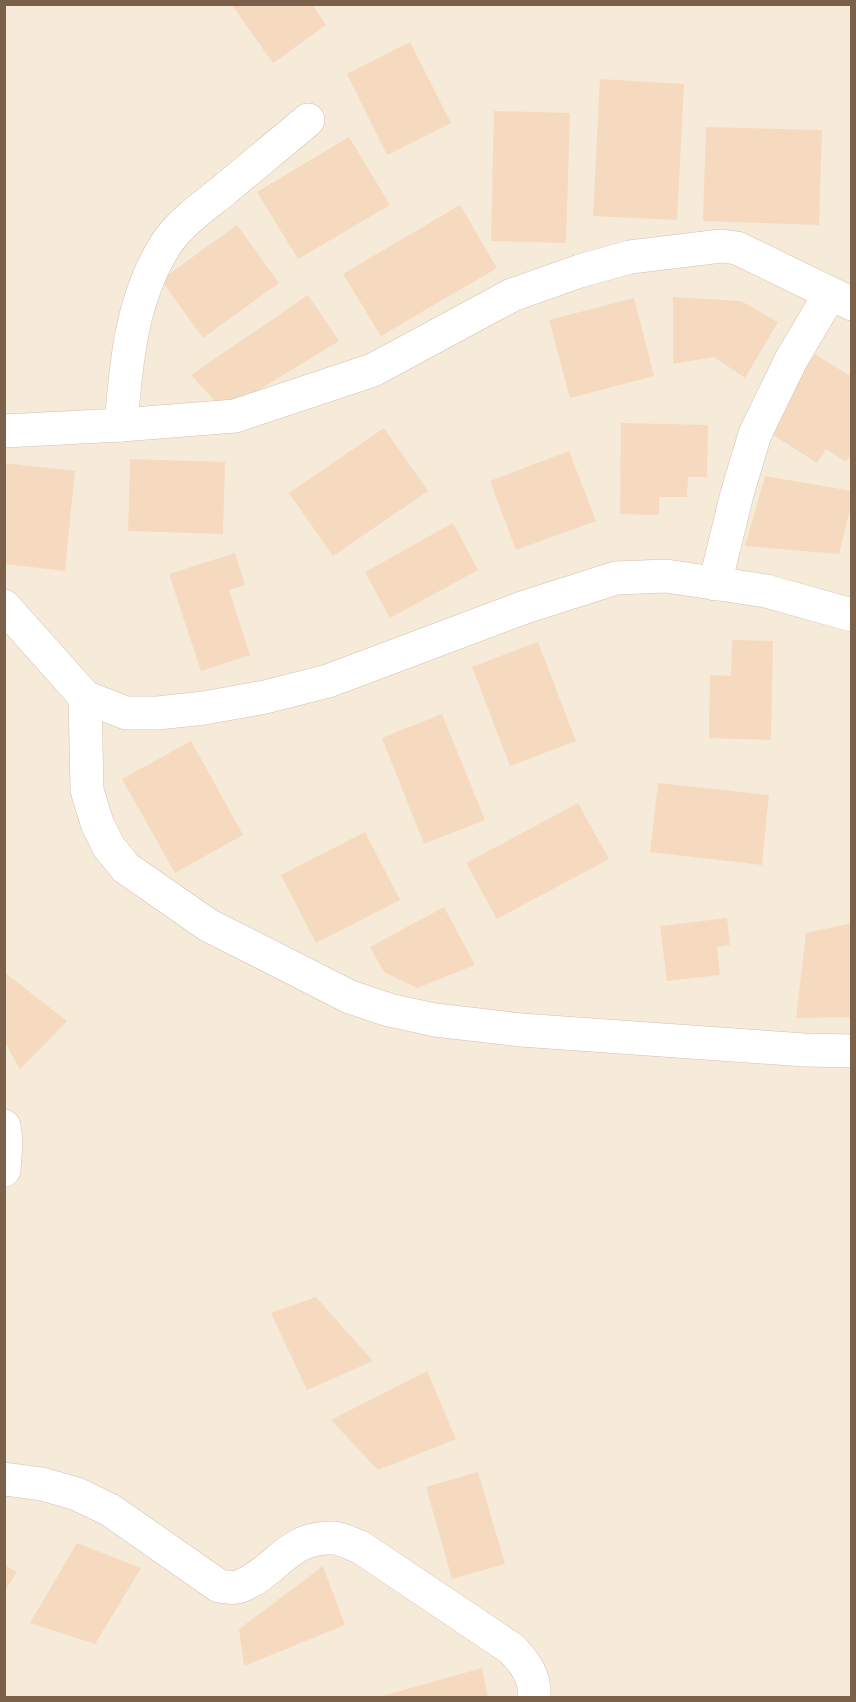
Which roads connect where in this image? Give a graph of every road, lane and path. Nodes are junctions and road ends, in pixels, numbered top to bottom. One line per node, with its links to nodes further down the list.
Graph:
1 (308, 120): 3 (street)
2 (841, 299): 3 (street); 5 (street)
3 (121, 425): 4 (street)
4 (4, 431)
5 (714, 584): 7 (street); 8 (street)
6 (4, 606): 8 (street)
7 (852, 615)
8 (85, 697): 9 (street)
9 (852, 1051)
10 (4, 1126): 11 (street)
11 (4, 1170)
12 (4, 1479): 13 (street)
13 (534, 1698)

